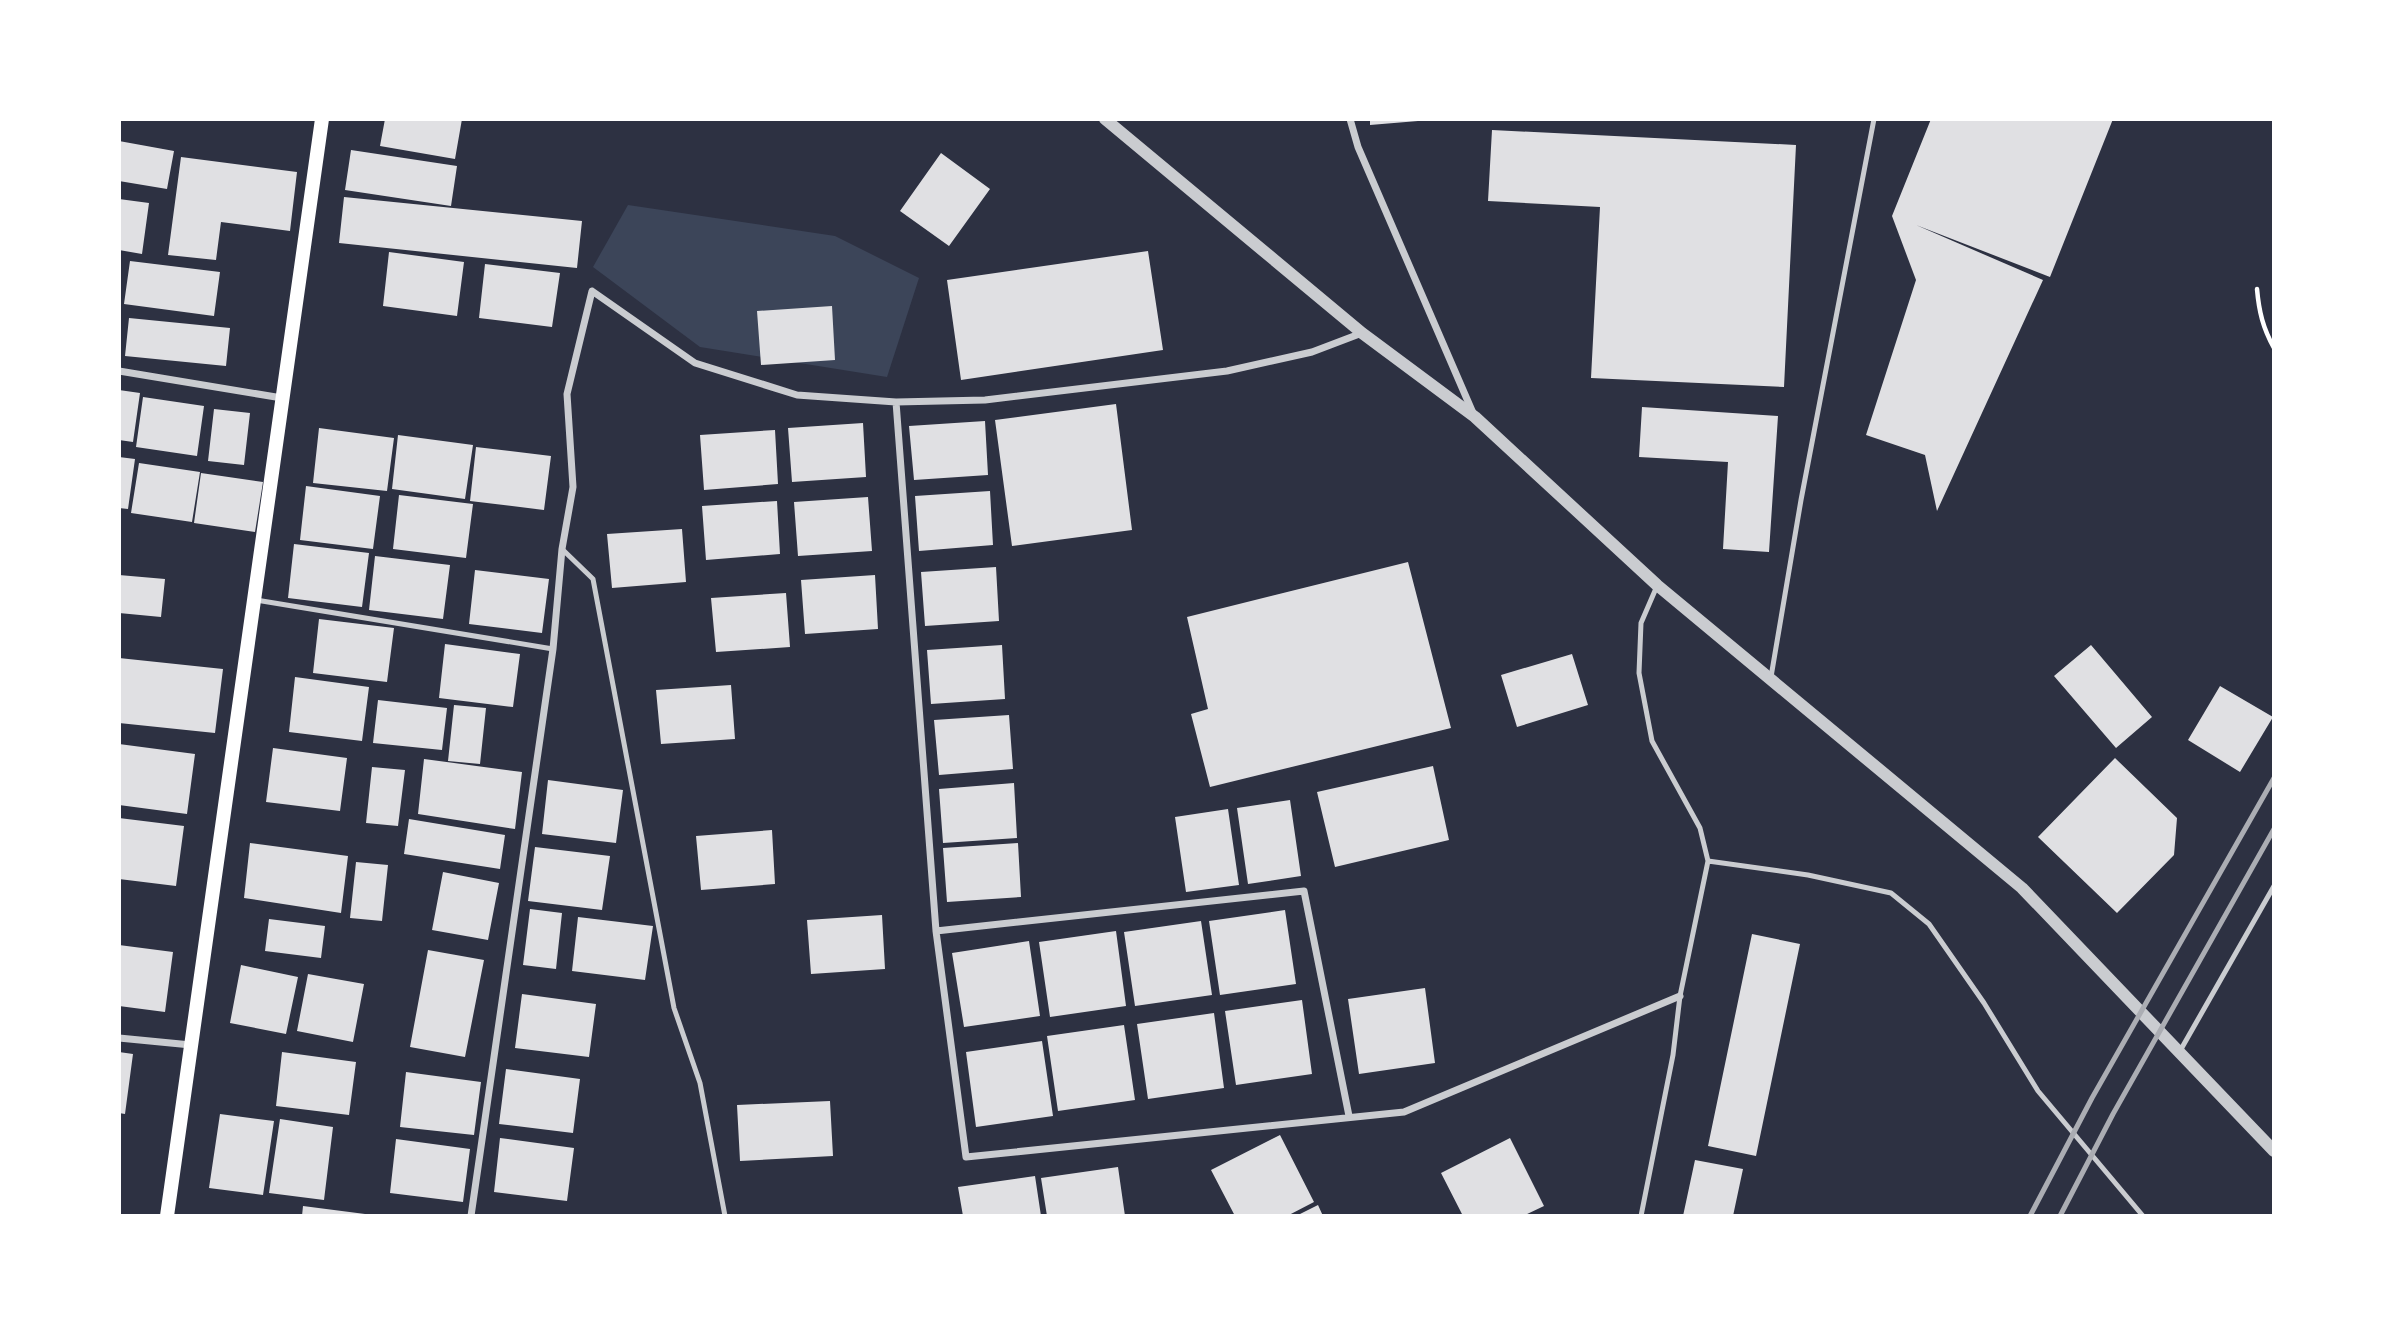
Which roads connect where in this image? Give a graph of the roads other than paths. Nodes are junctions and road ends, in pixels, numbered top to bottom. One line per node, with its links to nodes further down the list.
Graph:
1 (323, 119): 7 (main road)
2 (1104, 119): 5 (street)
3 (1350, 119): 9 (street)
4 (1874, 119): 14 (lane)
5 (1362, 333): 8 (street); 9 (street)
6 (119, 371): 7 (street)
7 (282, 398): 12 (main road)
8 (896, 402): 10 (street); 17 (street)
9 (1475, 416): 11 (street)
10 (562, 548): 13 (street); 26 (lane)
11 (1657, 585): 14 (street); 15 (lane)
12 (253, 600): 13 (lane); 20 (main road)
13 (553, 649): 25 (street)
14 (1770, 678): 21 (street)
15 (1708, 861): 18 (lane); 28 (lane)
16 (2274, 887): 21 (lane)
17 (936, 931): 22 (street); 22 (street)
18 (1680, 996): 22 (street); 27 (lane)
19 (119, 1038): 20 (street)
20 (192, 1045): 24 (main road)
21 (2180, 1051): 23 (street)
22 (1349, 1116)
23 (2274, 1150)
24 (167, 1216)
25 (471, 1216)
26 (725, 1216)
27 (1641, 1216)
28 (2143, 1216)

